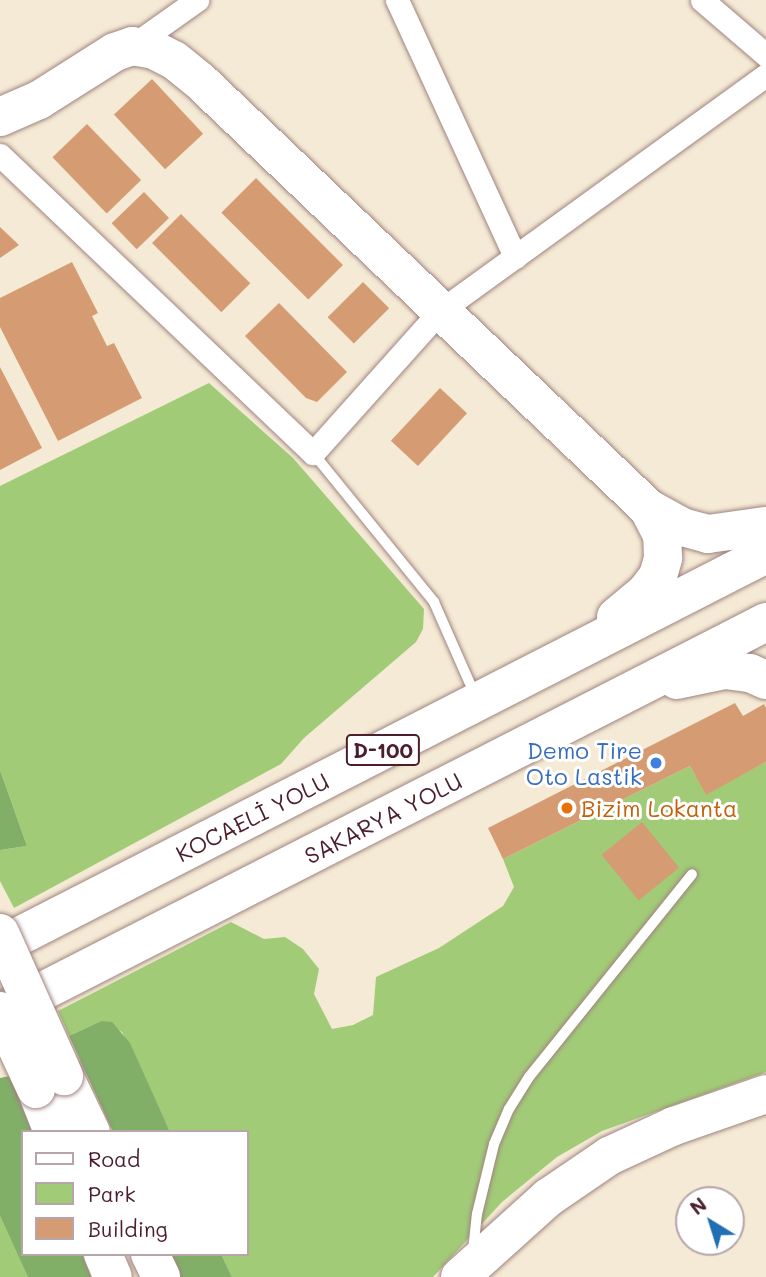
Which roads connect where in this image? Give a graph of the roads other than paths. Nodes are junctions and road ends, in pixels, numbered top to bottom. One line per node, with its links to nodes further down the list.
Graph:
1 (197, 0): 4 (street)
2 (397, 0): 9 (street)
3 (702, 0): 5 (street)
4 (132, 46): 7 (highway); 10 (highway)
5 (766, 55)
6 (766, 75): 9 (street)
7 (0, 117)
8 (0, 155): 11 (street)
9 (515, 257): 10 (street)
10 (440, 311): 11 (street); 12 (highway)
11 (313, 453): 19 (lane)
12 (648, 508): 13 (highway); 16 (highway)
13 (766, 526)
14 (766, 554): 16 (highway, KOCAELİ YOLU / D-100)
15 (766, 622): 18 (highway, SAKARYA YOLU / D-100)
16 (531, 674): 19 (highway, KOCAELİ YOLU / D-100)
17 (766, 680): 18 (highway)
18 (628, 693): 23 (highway, SAKARYA YOLU / D-100)
19 (477, 701): 22 (highway, KOCAELİ YOLU / D-100)
20 (692, 874): 30 (lane)
21 (0, 933): 24 (highway, bridge)
22 (0, 946)
23 (0, 1012): 24 (highway, bridge)
24 (50, 1083): 26 (highway); 27 (highway)
25 (766, 1094): 30 (highway)
26 (53, 1130)
27 (88, 1130)
28 (104, 1256): 31 (highway)
29 (151, 1256): 32 (highway)
30 (466, 1271)
31 (113, 1277)
32 (161, 1277)

